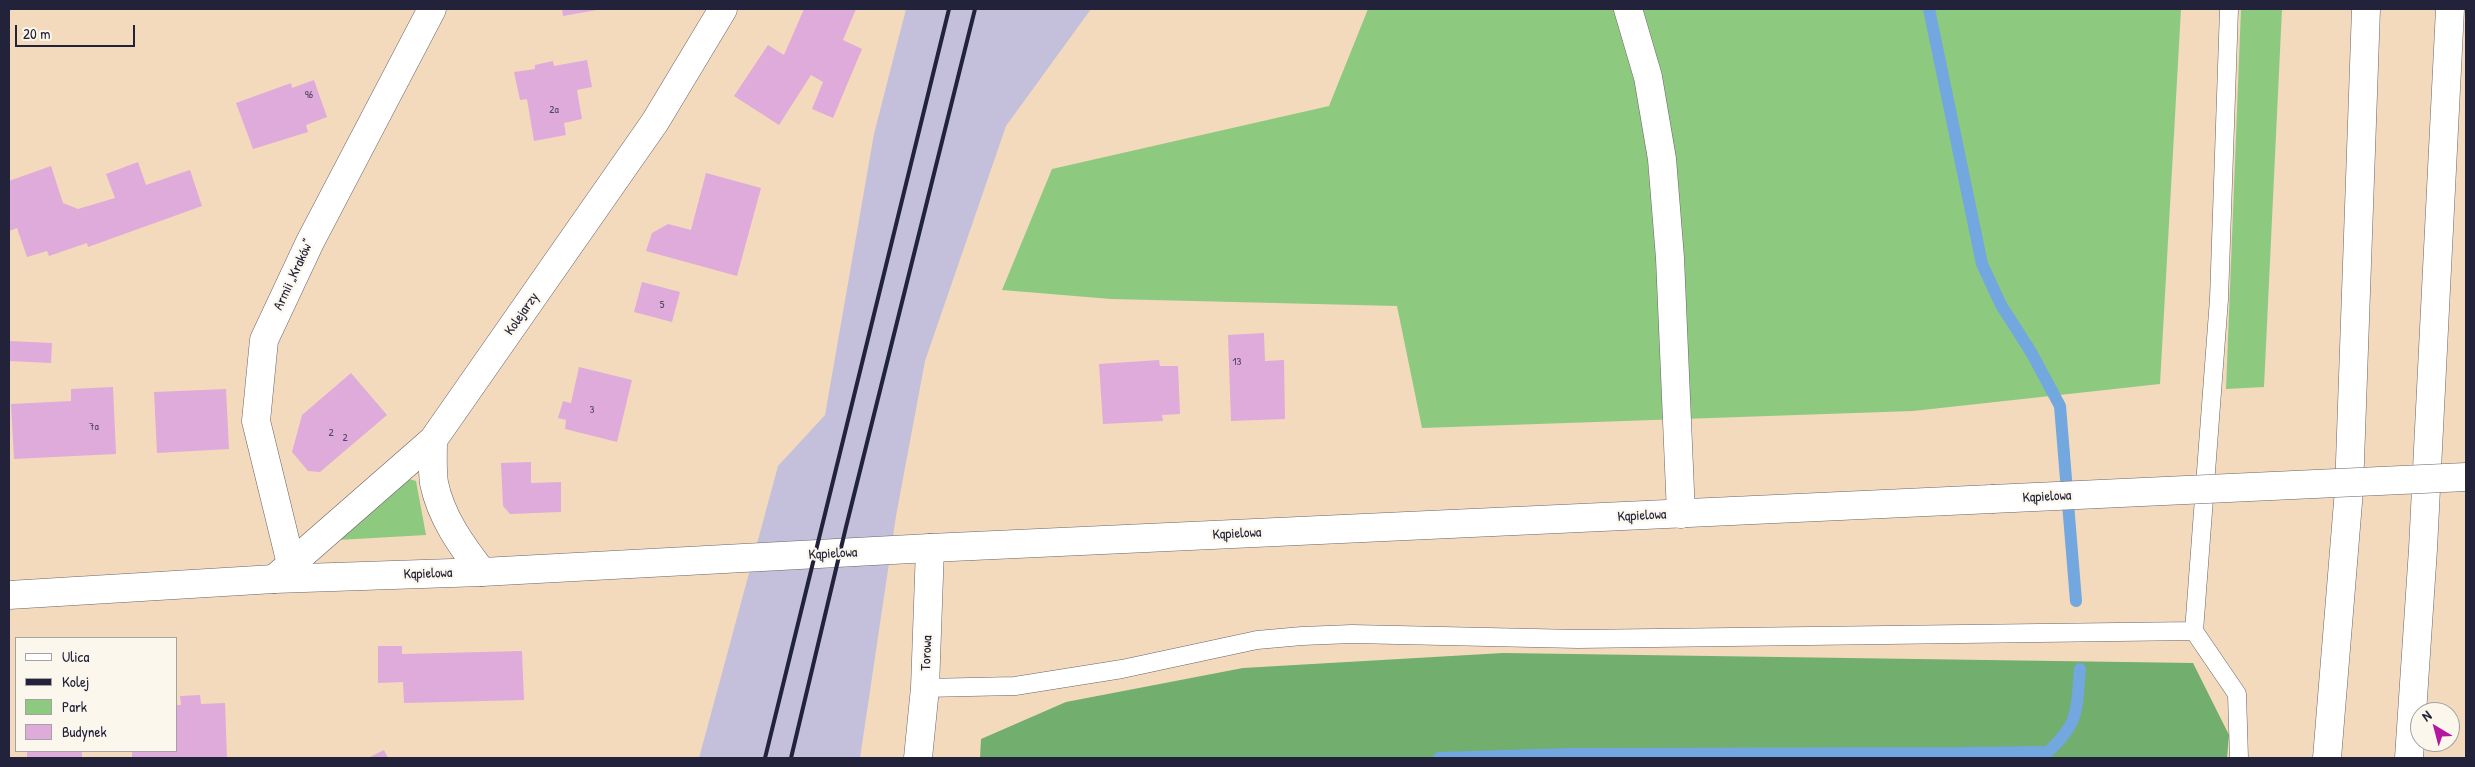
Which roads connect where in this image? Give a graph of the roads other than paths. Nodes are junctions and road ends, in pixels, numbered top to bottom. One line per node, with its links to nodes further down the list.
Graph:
1 (432, 9): 11 (main road, Armii „Kraków”)
2 (723, 9): 7 (main road, Kolejarzy)
3 (1628, 9): 9 (main road)
4 (2229, 9): 14 (lane)
5 (2366, 9): 18 (main road)
6 (2450, 9): 19 (main road)
7 (433, 440): 11 (main road, Kolejarzy); 12 (main road)
8 (2466, 477): 9 (main road, Kąpielowa, bridge)
9 (1681, 514): 10 (main road, Kąpielowa)
10 (930, 548): 12 (main road, Kąpielowa); 15 (main road, Torowa)
11 (282, 572): 12 (main road, Kąpielowa); 13 (main road, Kąpielowa)
12 (482, 572)
13 (9, 595)
14 (2194, 631): 15 (lane); 17 (lane)
15 (925, 688): 16 (main road, Torowa)
16 (918, 758)
17 (2240, 758)
18 (2327, 758)
19 (2409, 758)

